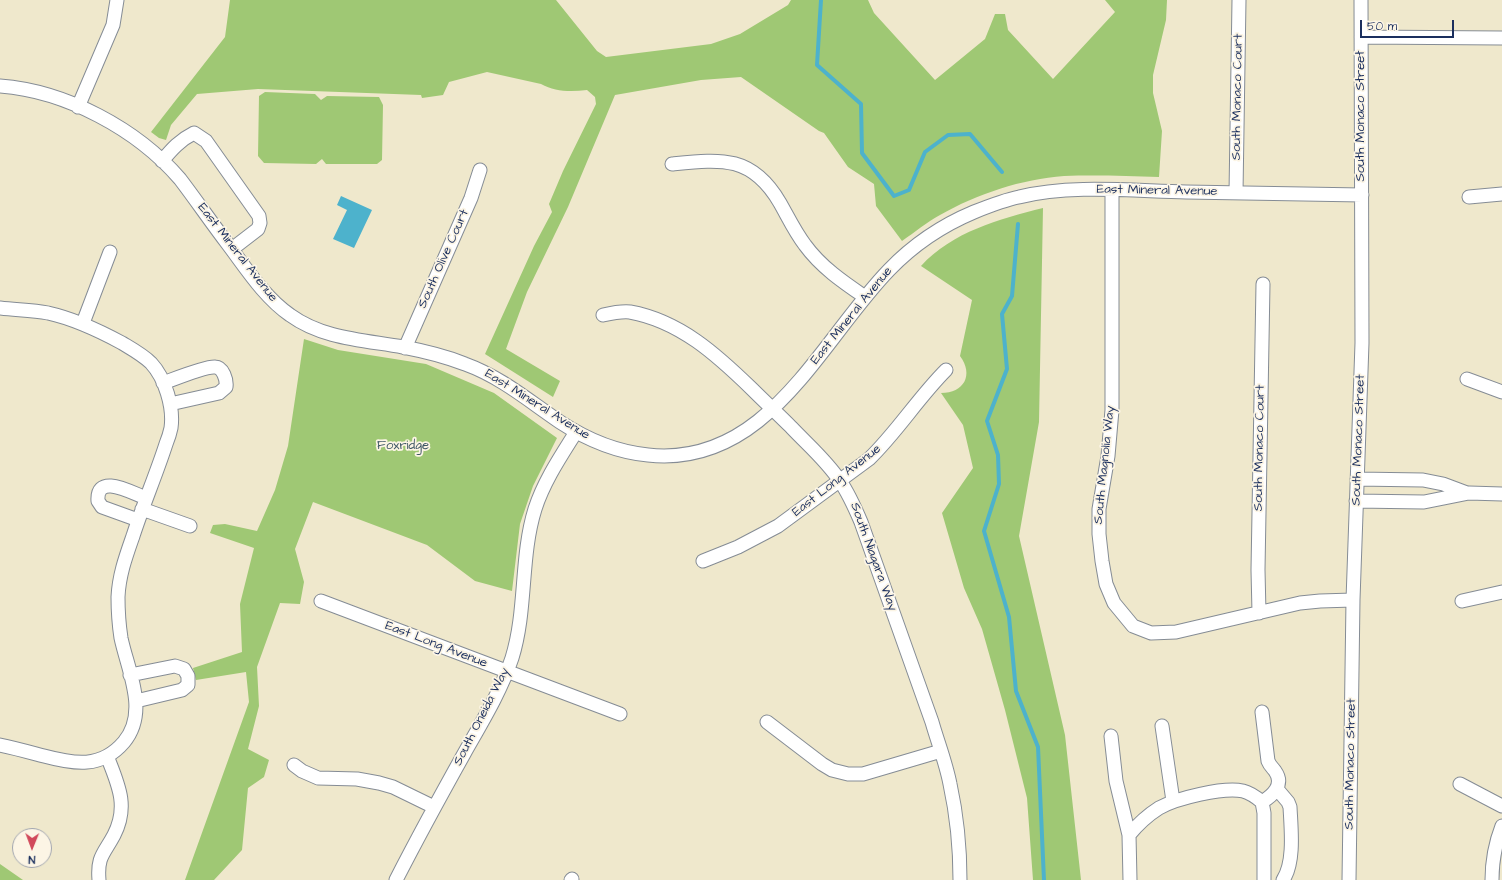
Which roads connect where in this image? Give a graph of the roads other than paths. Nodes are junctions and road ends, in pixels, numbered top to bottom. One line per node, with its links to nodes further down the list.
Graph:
1 (117, 0): 7 (street)
2 (1239, 0): 12 (street, South Monaco Court)
3 (1361, 0): 4 (street, South Monaco Street)
4 (1361, 37): 5 (street); 14 (street, South Monaco Street)
5 (1502, 38)
6 (0, 86): 7 (street, East Mineral Avenue)
7 (78, 107): 8 (street, East Mineral Avenue)
8 (162, 161): 16 (street, East Mineral Avenue); 16 (street)
9 (672, 164): 19 (street)
10 (480, 170): 23 (street, South Olive Court)
11 (1112, 190): 12 (street, East Mineral Avenue); 19 (street, East Mineral Avenue); 43 (street, South Magnolia Way)
12 (1236, 193): 14 (street, East Mineral Avenue)
13 (1502, 194): 15 (street)
14 (1362, 195): 31 (street, South Monaco Street)
15 (1469, 197)
16 (232, 249): 23 (street, East Mineral Avenue)
17 (110, 252): 22 (street)
18 (1263, 284): 43 (street, South Monaco Court)
19 (864, 297): 29 (street, East Mineral Avenue)
20 (0, 308): 22 (street)
21 (603, 315): 29 (street, South Niagara Way)
22 (83, 323): 26 (street)
23 (405, 348): 30 (street, East Mineral Avenue)
24 (946, 370): 32 (street, East Long Avenue)
25 (1467, 379): 27 (street)
26 (163, 383): 28 (street); 28 (street)
27 (1502, 392)
28 (170, 404): 36 (street)
29 (773, 409): 30 (street, East Mineral Avenue); 32 (street, South Niagara Way)
30 (576, 432): 44 (street, South Oneida Way)
31 (1357, 479): 33 (street); 35 (street, South Monaco Street)
32 (840, 481): 38 (street, East Long Avenue); 53 (street, South Niagara Way)
33 (1469, 493): 34 (street); 35 (street)
34 (1502, 494)
35 (1356, 501): 40 (street, South Monaco Street)
36 (142, 509): 37 (street); 45 (street)
37 (190, 526)
38 (703, 561)
39 (1502, 592): 42 (street)
40 (1353, 600): 43 (street, South Magnolia Way); 70 (street, South Monaco Street)
41 (321, 601): 44 (street, East Long Avenue)
42 (1462, 601)
43 (1259, 613)
44 (507, 672): 48 (street, East Long Avenue); 61 (street, South Oneida Way)
45 (130, 675): 46 (street); 46 (street)
46 (136, 701): 54 (street)
47 (1262, 712): 57 (street)
48 (620, 714)
49 (767, 722): 53 (street)
50 (1162, 726): 58 (street)
51 (1111, 736): 63 (street)
52 (0, 745): 54 (street)
53 (941, 751): 66 (street, South Niagara Way)
54 (106, 756): 64 (street)
55 (294, 765): 61 (street)
56 (1460, 784): 60 (street)
57 (1277, 789): 59 (street); 69 (street)
58 (1173, 801): 59 (street); 63 (street)
59 (1262, 802): 68 (street)
60 (1502, 806)
61 (434, 807): 65 (street, South Oneida Way)
62 (1502, 826): 71 (street)
63 (1130, 835): 67 (street)
64 (99, 880)
65 (396, 880)
66 (960, 880)
67 (1130, 880)
68 (1264, 880)
69 (1283, 880)
70 (1349, 880)
71 (1492, 880)

